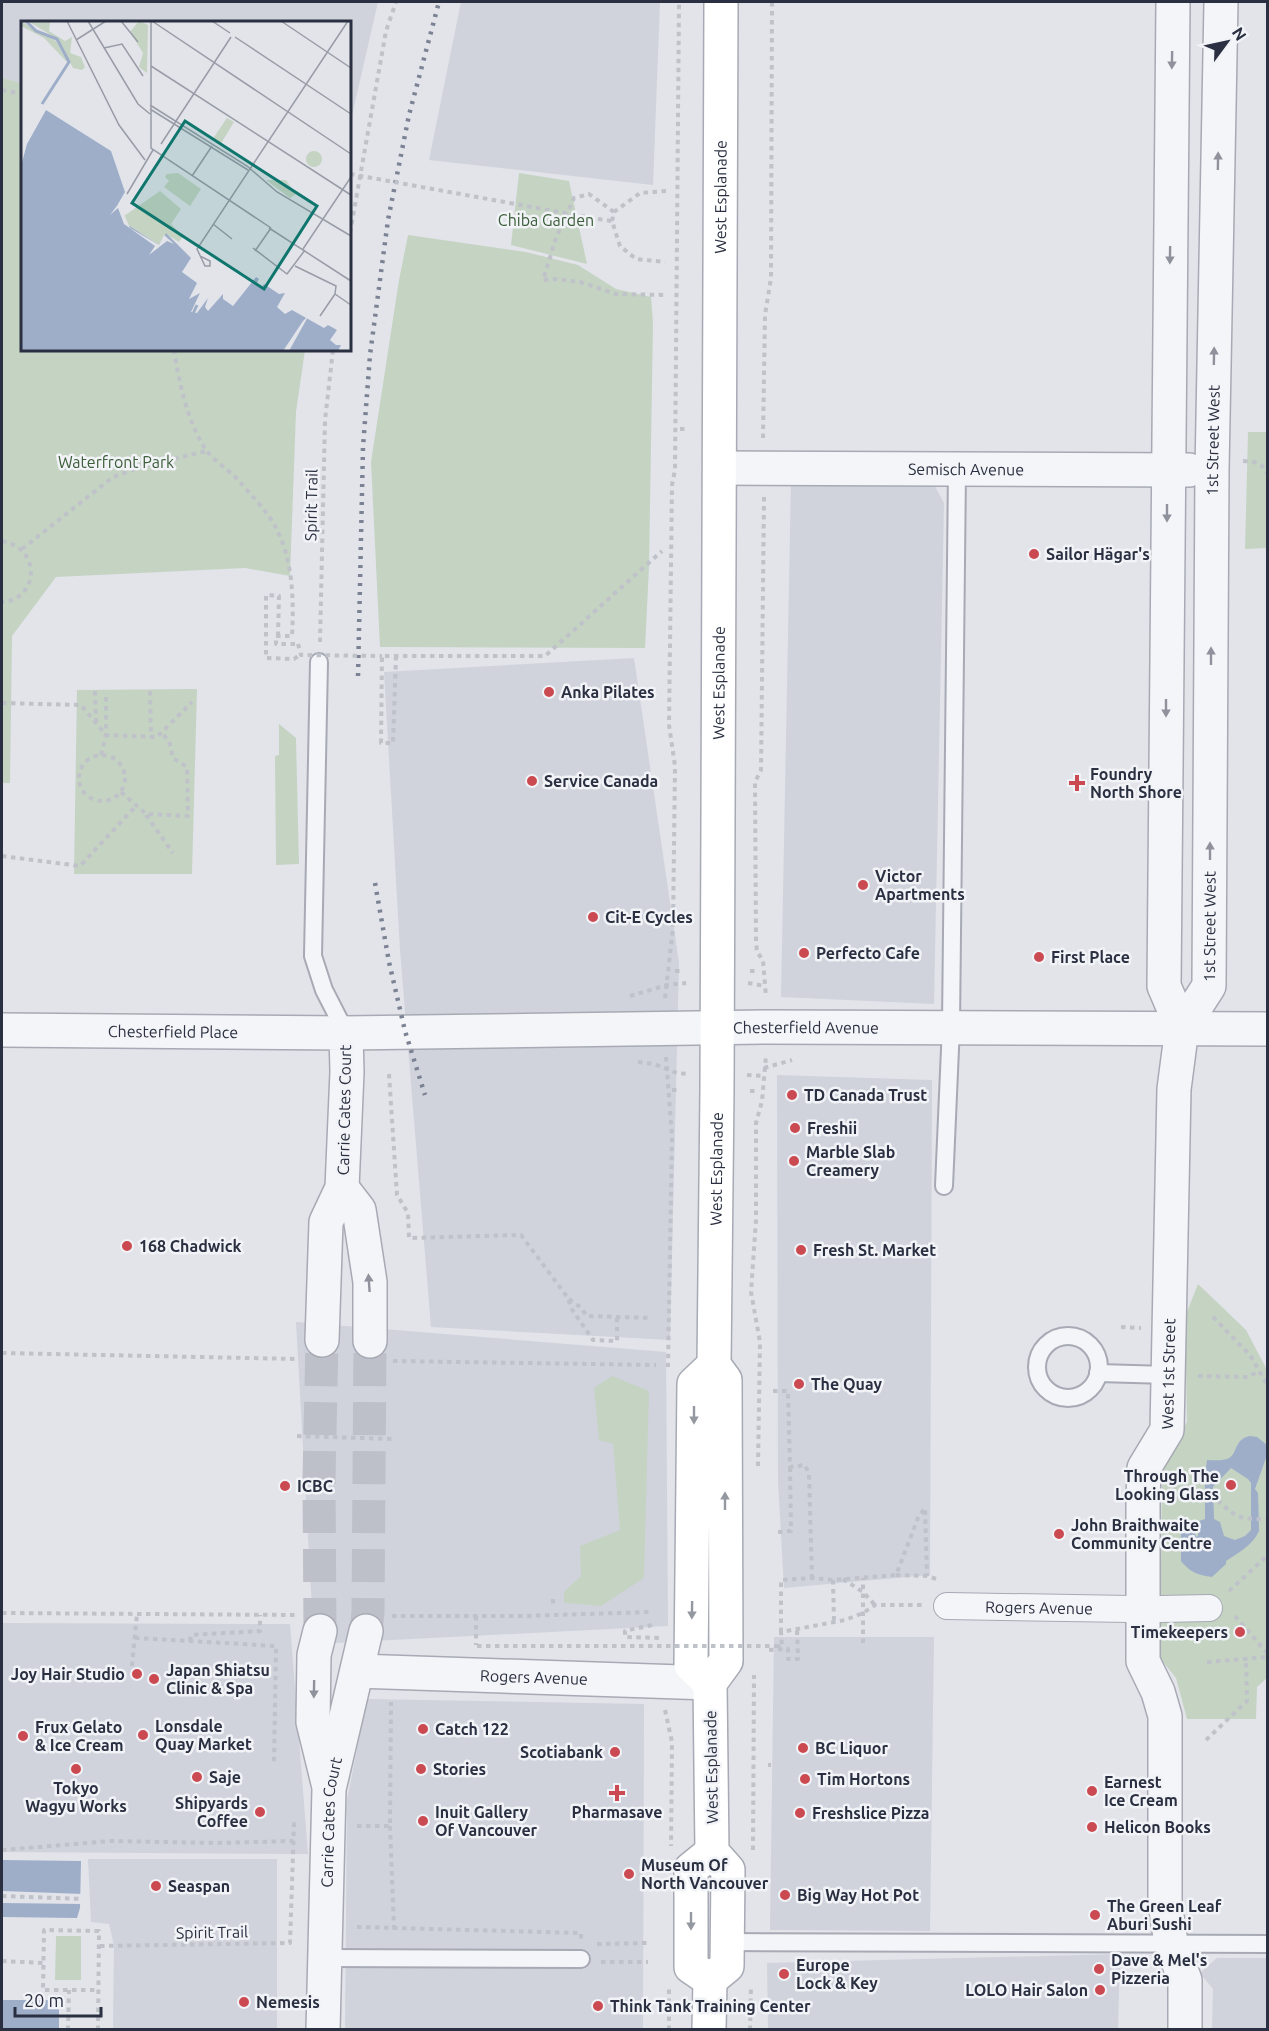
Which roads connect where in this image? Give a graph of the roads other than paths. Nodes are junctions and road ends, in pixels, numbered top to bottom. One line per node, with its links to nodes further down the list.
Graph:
1 (722, 2): 5 (main road, West Esplanade)
2 (1173, 2): 7 (street, one-way to 7)
3 (1221, 2): 4 (street, 1st Street West, one-way to 3)
4 (1224, 465): 7 (street, Semisch Avenue); 11 (street, 1st Street West, one-way to 4)
5 (720, 468): 6 (street, Semisch Avenue); 10 (main road, West Esplanade)
6 (957, 469): 7 (street, Semisch Avenue); 9 (lane)
7 (1167, 470): 11 (street, one-way to 11)
8 (319, 662): 14 (lane)
9 (951, 1026): 10 (street, Chesterfield Avenue); 11 (street, Chesterfield Avenue); 15 (lane)
10 (718, 1027): 14 (street, Chesterfield Avenue); 27 (main road, West Esplanade)
11 (1182, 1028): 12 (street, Chesterfield Avenue); 20 (street, West 1st Street)
12 (1268, 1029)
13 (2, 1030): 14 (street, Chesterfield Place)
14 (346, 1033): 16 (street, Carrie Cates Court)
15 (944, 1186)
16 (342, 1188): 17 (street, Carrie Cates Court); 18 (street, Carrie Cates Court, one-way to 16)
17 (315, 1349)
18 (380, 1351)
19 (1098, 1373): 20 (lane)
20 (1182, 1376): 31 (street, West 1st Street)
21 (1215, 1604): 24 (street)
22 (947, 1606): 23 (street, Rogers Avenue)
23 (1131, 1609)
24 (1161, 1609)
25 (376, 1623): 26 (street, Carrie Cates Court)
26 (357, 1671): 27 (street, Rogers Avenue); 28 (street, Carrie Cates Court); 28 (street, one-way to 28)
27 (710, 1683): 29 (main road, West Esplanade)
28 (329, 1790): 33 (street, Carrie Cates Court)
29 (712, 1852): 30 (main road); 35 (main road, one-way to 35)
30 (728, 1942): 31 (lane); 35 (main road)
31 (1172, 1943): 32 (lane); 38 (street, West 1st Street)
32 (1268, 1944)
33 (325, 1958): 34 (lane); 36 (street, Carrie Cates Court)
34 (588, 1961)
35 (710, 1980): 37 (main road)
36 (324, 2030)
37 (709, 2030)
38 (1185, 2030)

